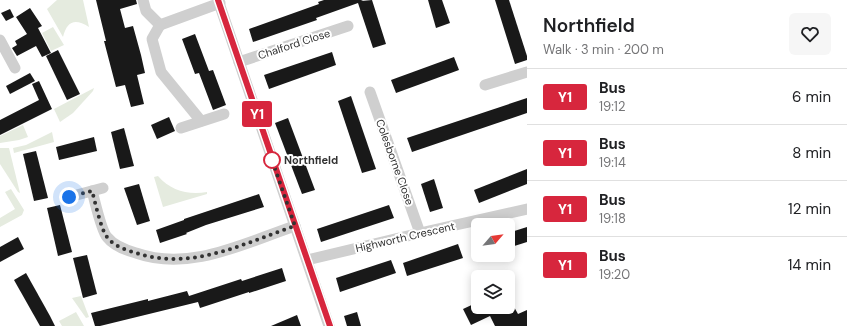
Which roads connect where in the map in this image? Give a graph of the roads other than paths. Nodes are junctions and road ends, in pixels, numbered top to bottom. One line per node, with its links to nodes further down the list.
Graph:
1 (143, 0): 3 (street)
2 (219, 2): 3 (street); 6 (street)
3 (160, 25): 12 (street)
4 (348, 26): 6 (street, Chalford Close)
5 (0, 40): 7 (street)
6 (239, 62): 16 (street)
7 (15, 68)
8 (527, 72): 9 (street)
9 (485, 85)
10 (370, 92): 17 (street, Colesborne Close)
11 (224, 114): 12 (street)
12 (201, 121): 13 (street)
13 (181, 128)
14 (69, 197): 16 (street)
15 (527, 209): 17 (street, Highworth Crescent)
16 (295, 226): 18 (street)
17 (420, 233): 18 (street, Highworth Crescent)
18 (307, 260): 19 (street)
19 (330, 326)

